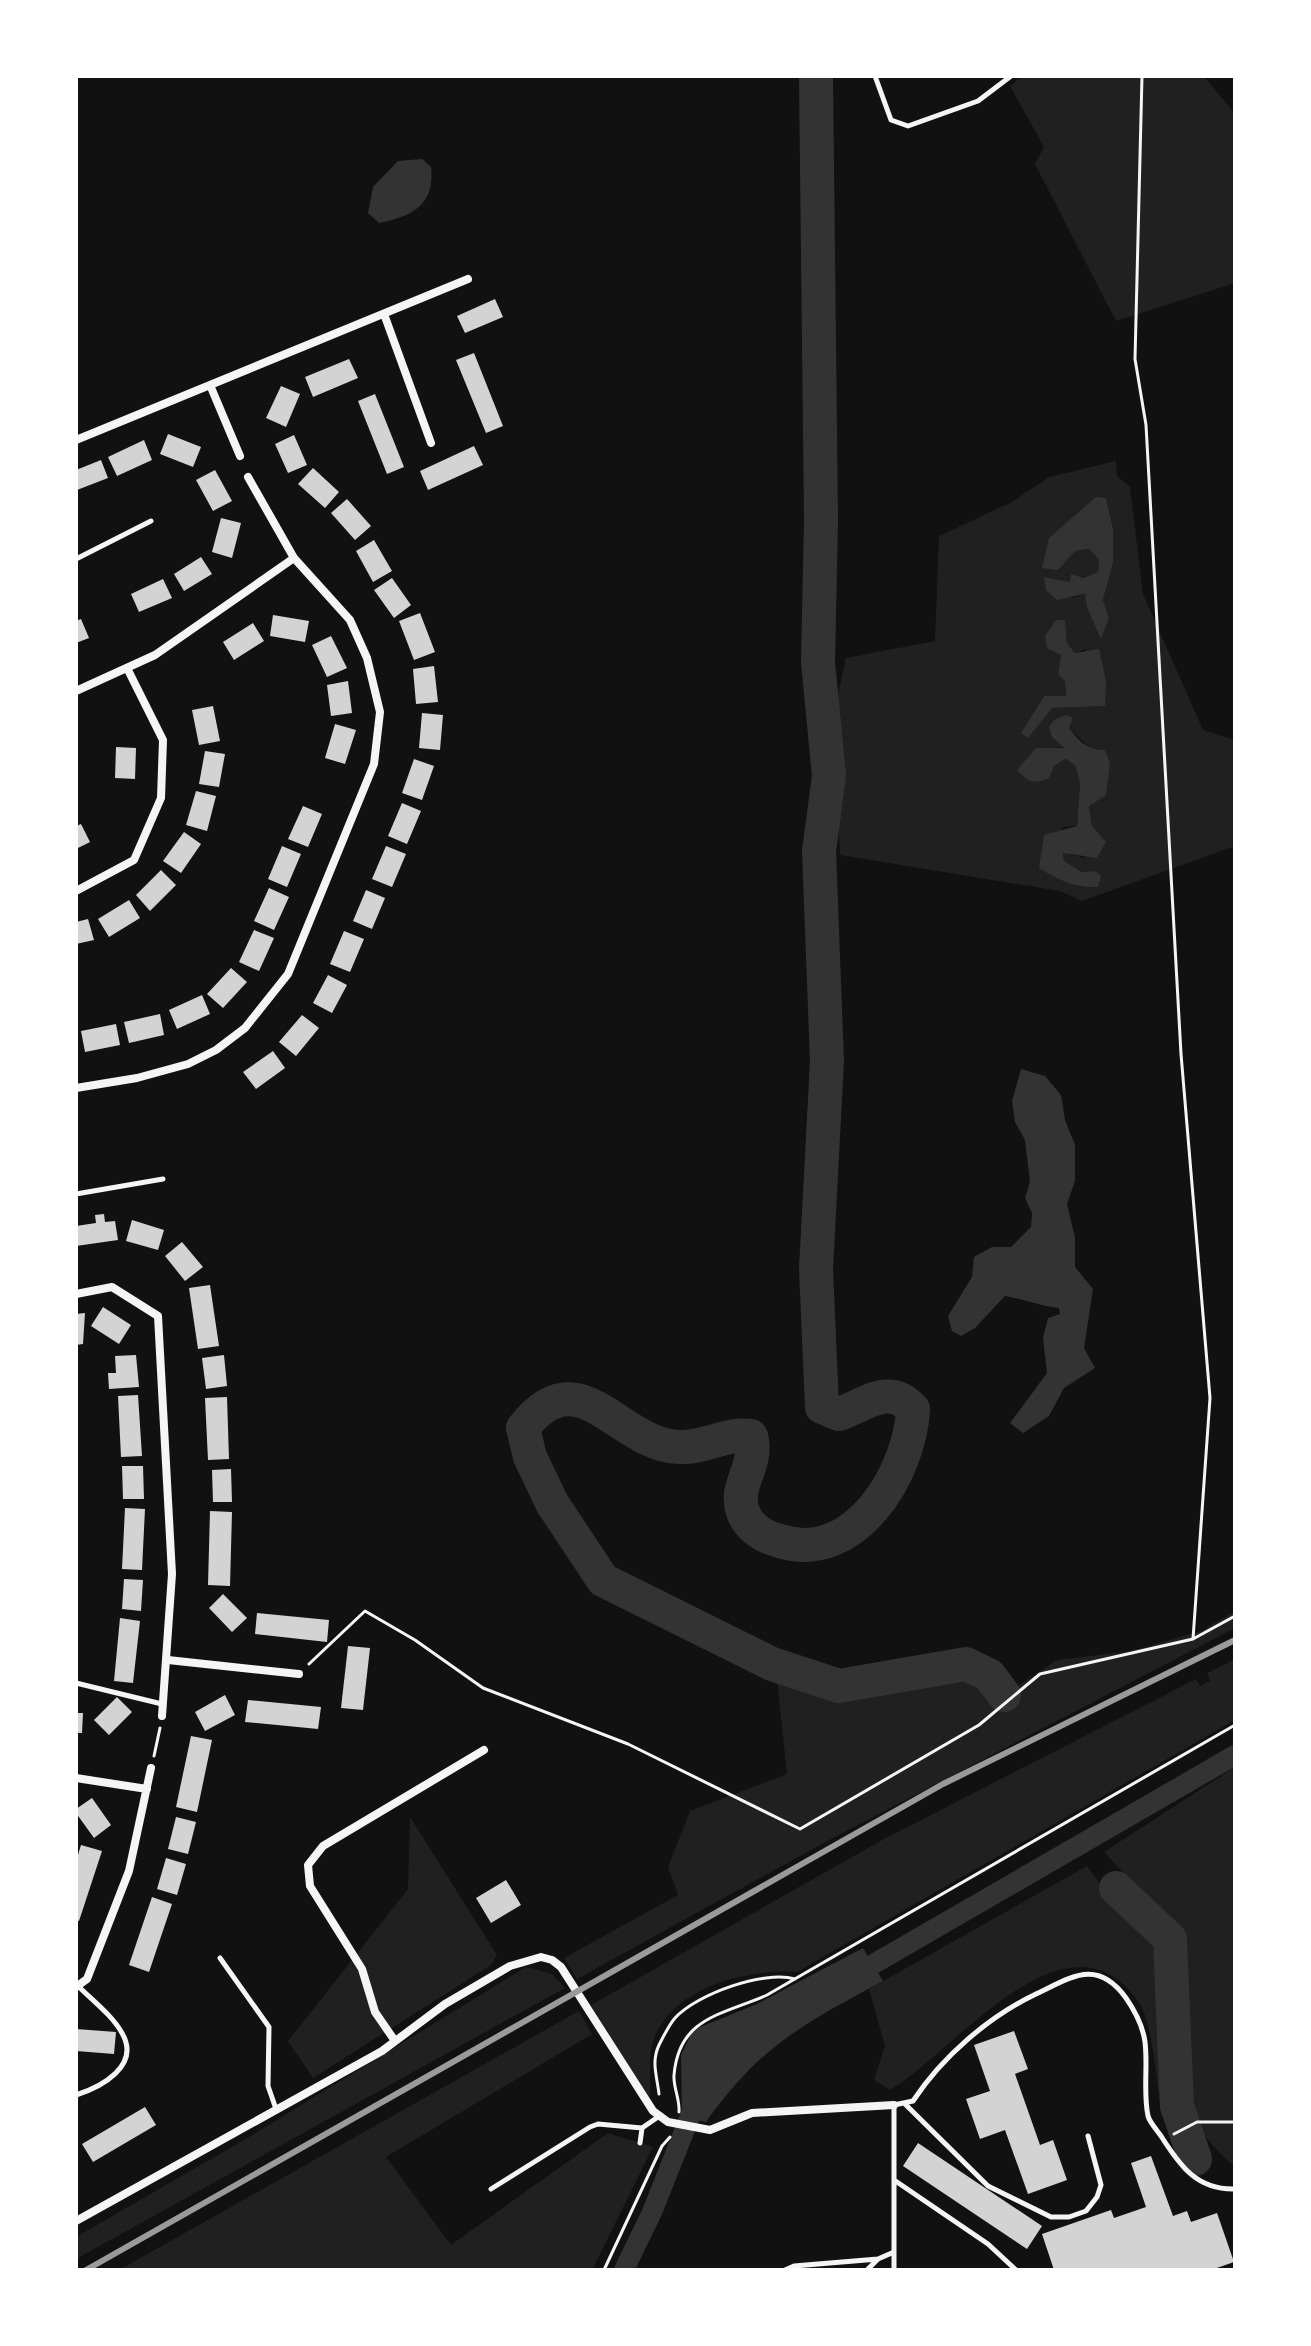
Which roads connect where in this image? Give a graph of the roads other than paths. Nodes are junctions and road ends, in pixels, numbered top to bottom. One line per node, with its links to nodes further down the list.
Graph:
1 (875, 76): 2 (lane)
2 (1011, 76)
3 (468, 279): 4 (street)
4 (384, 314): 5 (street); 7 (street)
5 (210, 385): 6 (street); 8 (street)
6 (76, 440)
7 (431, 443)
8 (240, 456)
9 (248, 477): 11 (street)
10 (151, 521): 12 (lane)
11 (294, 558): 13 (street); 16 (street)
12 (76, 559)
13 (127, 668): 14 (street); 15 (street)
14 (76, 691)
15 (76, 891)
16 (76, 1088)
17 (163, 1179): 18 (lane)
18 (76, 1194)
19 (76, 1294): 20 (street)
20 (168, 1660): 21 (street); 23 (street)
21 (299, 1674)
22 (76, 1683): 23 (lane)
23 (163, 1704): 24 (street)
24 (162, 1716)
25 (484, 1750): 31 (street)
26 (151, 1768): 28 (street)
27 (76, 1778): 28 (street)
28 (147, 1789): 30 (street)
29 (220, 1958): 35 (lane)
30 (77, 1986): 32 (lane)
31 (395, 2041): 35 (street); 36 (street)
32 (76, 2095)
33 (905, 2104): 34 (lane); 38 (lane); 42 (lane)
34 (894, 2105): 36 (street); 40 (lane)
35 (276, 2109): 43 (street)
36 (656, 2114): 37 (lane)
37 (642, 2128): 39 (lane); 41 (lane)
38 (1088, 2136)
39 (640, 2143)
40 (894, 2180): 44 (lane); 49 (lane)
41 (491, 2189)
42 (1235, 2189)
43 (76, 2221)
44 (894, 2252): 45 (lane); 48 (lane)
45 (878, 2259): 46 (lane); 47 (lane)
46 (785, 2270)
47 (867, 2270)
48 (894, 2270)
49 (1016, 2270)

